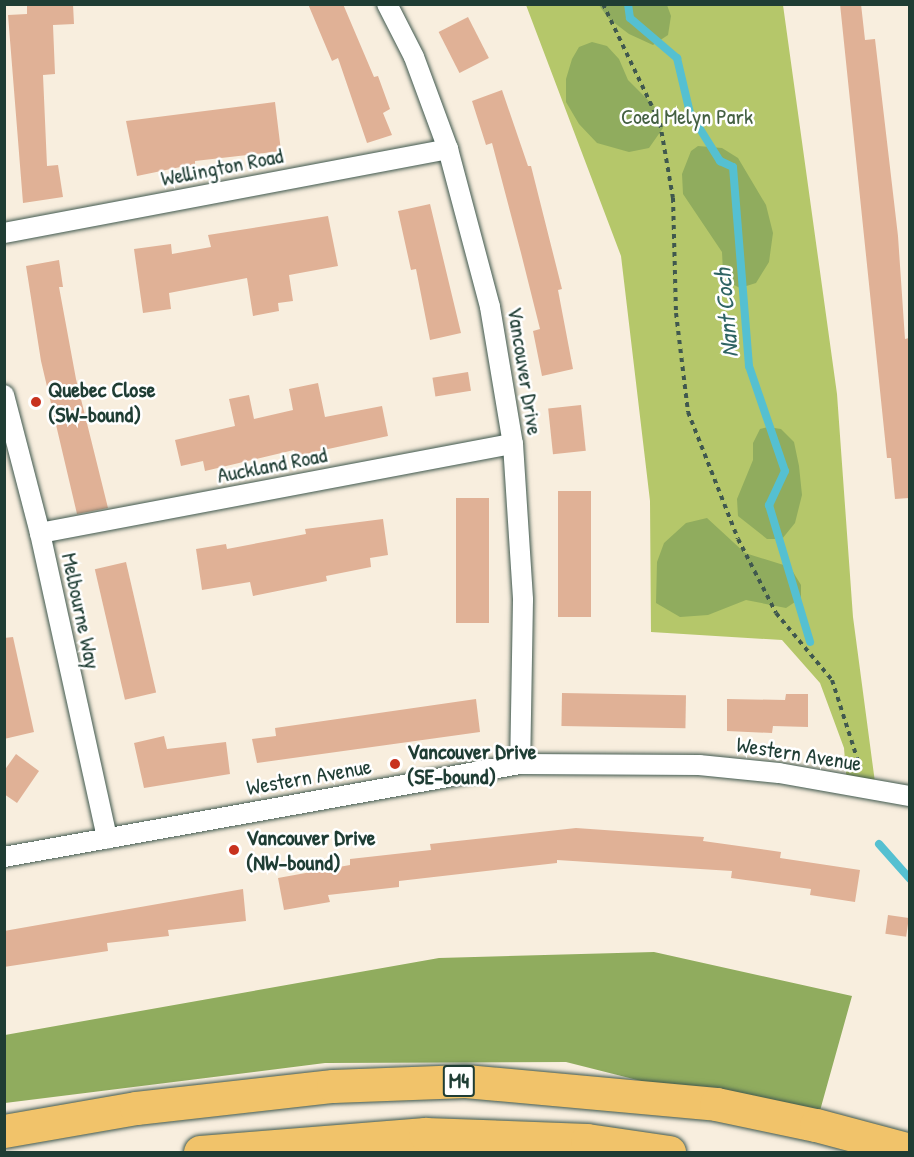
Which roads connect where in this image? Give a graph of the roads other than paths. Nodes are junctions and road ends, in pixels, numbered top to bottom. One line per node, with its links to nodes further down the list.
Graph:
1 (387, 4): 2 (street, Vancouver Drive)
2 (448, 149): 3 (street, Wellington Road); 5 (street, Vancouver Drive)
3 (4, 233)
4 (4, 395): 6 (street, Melbourne Way)
5 (513, 444): 6 (street, Auckland Road); 7 (street, Vancouver Drive)
6 (40, 533): 9 (street, Melbourne Way)
7 (520, 764): 8 (street, Western Avenue); 9 (street, Western Avenue)
8 (909, 796)
9 (107, 839): 10 (street, Western Avenue)
10 (4, 858)
11 (4, 1131): 12 (highway, M4)
12 (909, 1150)
13 (200, 1152): 14 (highway)
14 (669, 1152)

